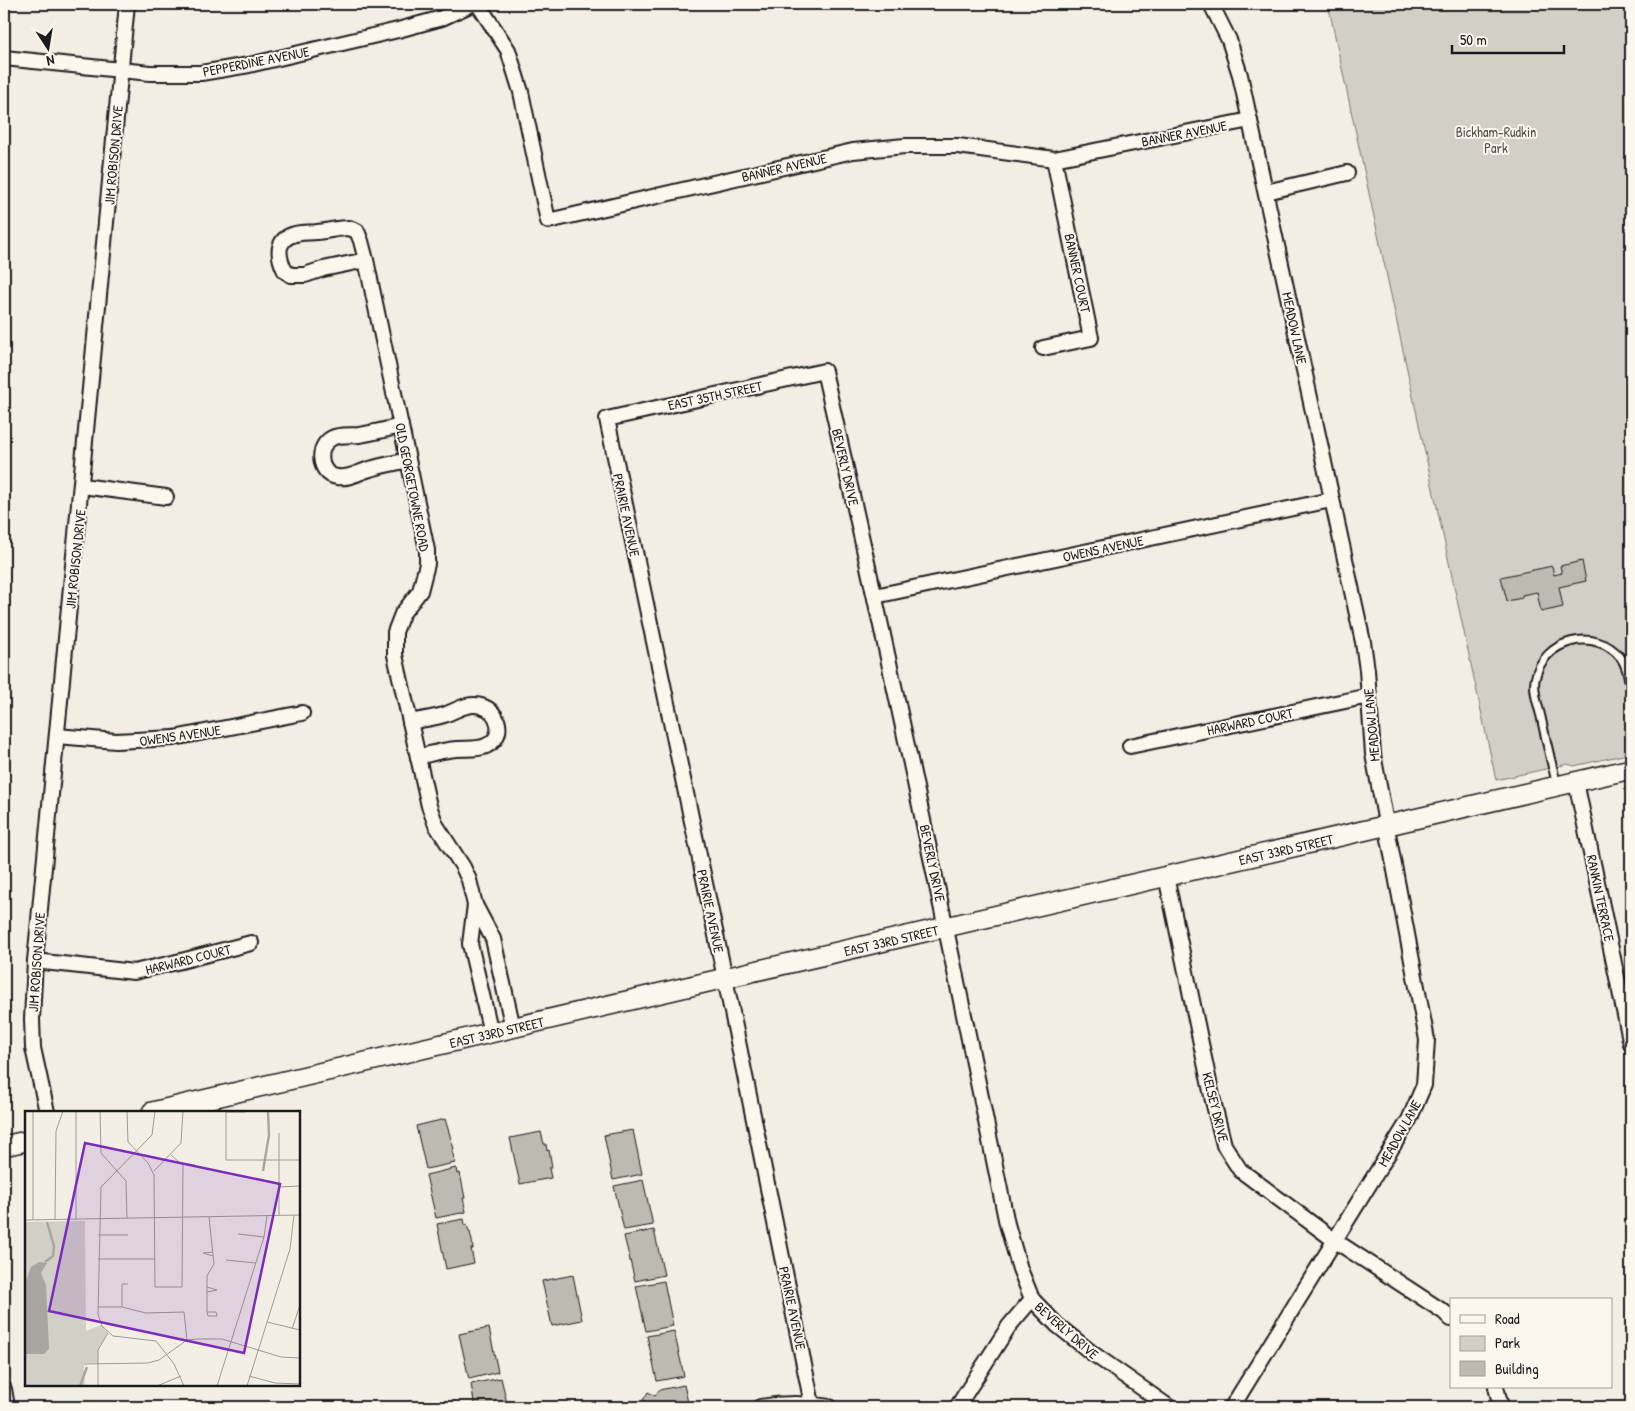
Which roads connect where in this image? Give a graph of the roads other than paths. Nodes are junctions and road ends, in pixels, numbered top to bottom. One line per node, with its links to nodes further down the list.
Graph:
1 (127, 4): 6 (street, JIM ROBISON DRIVE)
2 (472, 4): 6 (street, PEPPERDINE AVENUE)
3 (478, 4): 8 (street, BANNER AVENUE)
4 (1211, 4): 7 (street, MEADOW LANE)
5 (4, 58): 6 (street, PEPPERDINE AVENUE)
6 (121, 70): 17 (street, JIM ROBISON DRIVE)
7 (1250, 120): 8 (street, BANNER AVENUE); 10 (street, MEADOW LANE)
8 (1054, 159): 12 (street, BANNER COURT)
9 (1347, 173): 10 (street)
10 (1266, 192): 19 (street, MEADOW LANE)
11 (366, 260): 11 (street, OLD GEORGETOWNE ROAD); 15 (street, OLD GEORGETOWNE ROAD)
12 (1043, 348)
13 (824, 372): 14 (street, EAST 35TH STREET); 20 (street, BEVERLY DRIVE)
14 (607, 419): 39 (street, PRAIRIE AVENUE)
15 (401, 426): 16 (street, OLD GEORGETOWNE ROAD); 16 (street)
16 (408, 460): 24 (street, OLD GEORGETOWNE ROAD)
17 (82, 486): 18 (street); 25 (street, JIM ROBISON DRIVE)
18 (166, 497)
19 (1331, 500): 20 (street, OWENS AVENUE); 22 (street, MEADOW LANE)
20 (875, 596): 34 (street, BEVERLY DRIVE)
21 (1631, 691): 30 (lane)
22 (1369, 696): 26 (street, HARWARD COURT); 31 (street, MEADOW LANE)
23 (302, 712): 25 (street, OWENS AVENUE)
24 (410, 722): 27 (street, OLD GEORGETOWNE ROAD); 27 (street)
25 (58, 736): 38 (street, JIM ROBISON DRIVE)
26 (1130, 746)
27 (418, 757): 33 (street, OLD GEORGETOWNE ROAD)
28 (1631, 769): 29 (street, EAST 33RD STREET)
29 (1576, 782): 30 (street, EAST 33RD STREET); 42 (street, RANKIN TERRACE)
30 (1557, 786): 31 (street, EAST 33RD STREET)
31 (1386, 825): 32 (street, EAST 33RD STREET); 47 (street, MEADOW LANE)
32 (1166, 876): 34 (street, EAST 33RD STREET); 47 (street, KELSEY DRIVE)
33 (475, 905): 36 (street, OLD GEORGETOWNE ROAD); 37 (street, OLD GEORGETOWNE ROAD)
34 (946, 927): 39 (street, EAST 33RD STREET); 48 (street, BEVERLY DRIVE)
35 (251, 942): 38 (street, HARWARD COURT)
36 (495, 948): 37 (street); 40 (street, OLD GEORGETOWNE ROAD)
37 (472, 953): 41 (street, OLD GEORGETOWNE ROAD)
38 (35, 961): 43 (street, JIM ROBISON DRIVE)
39 (725, 978): 40 (street, EAST 33RD STREET); 52 (street, PRAIRIE AVENUE)
40 (513, 1028): 41 (street, EAST 33RD STREET)
41 (491, 1033): 44 (street, EAST 33RD STREET)
42 (1631, 1044)
43 (47, 1111)
44 (156, 1111)
45 (25, 1141): 46 (street)
46 (4, 1146)
47 (1334, 1240): 49 (street, KELSEY DRIVE); 58 (street, MEADOW LANE)
48 (1032, 1299): 56 (street); 57 (street, BEVERLY DRIVE)
49 (1450, 1318)
50 (1496, 1388): 59 (street)
51 (4, 1389): 53 (street)
52 (812, 1404): 54 (street); 55 (street)
53 (7, 1407)
54 (760, 1407)
55 (830, 1407)
56 (957, 1407)
57 (1169, 1407)
58 (1232, 1407)
59 (1501, 1407)

